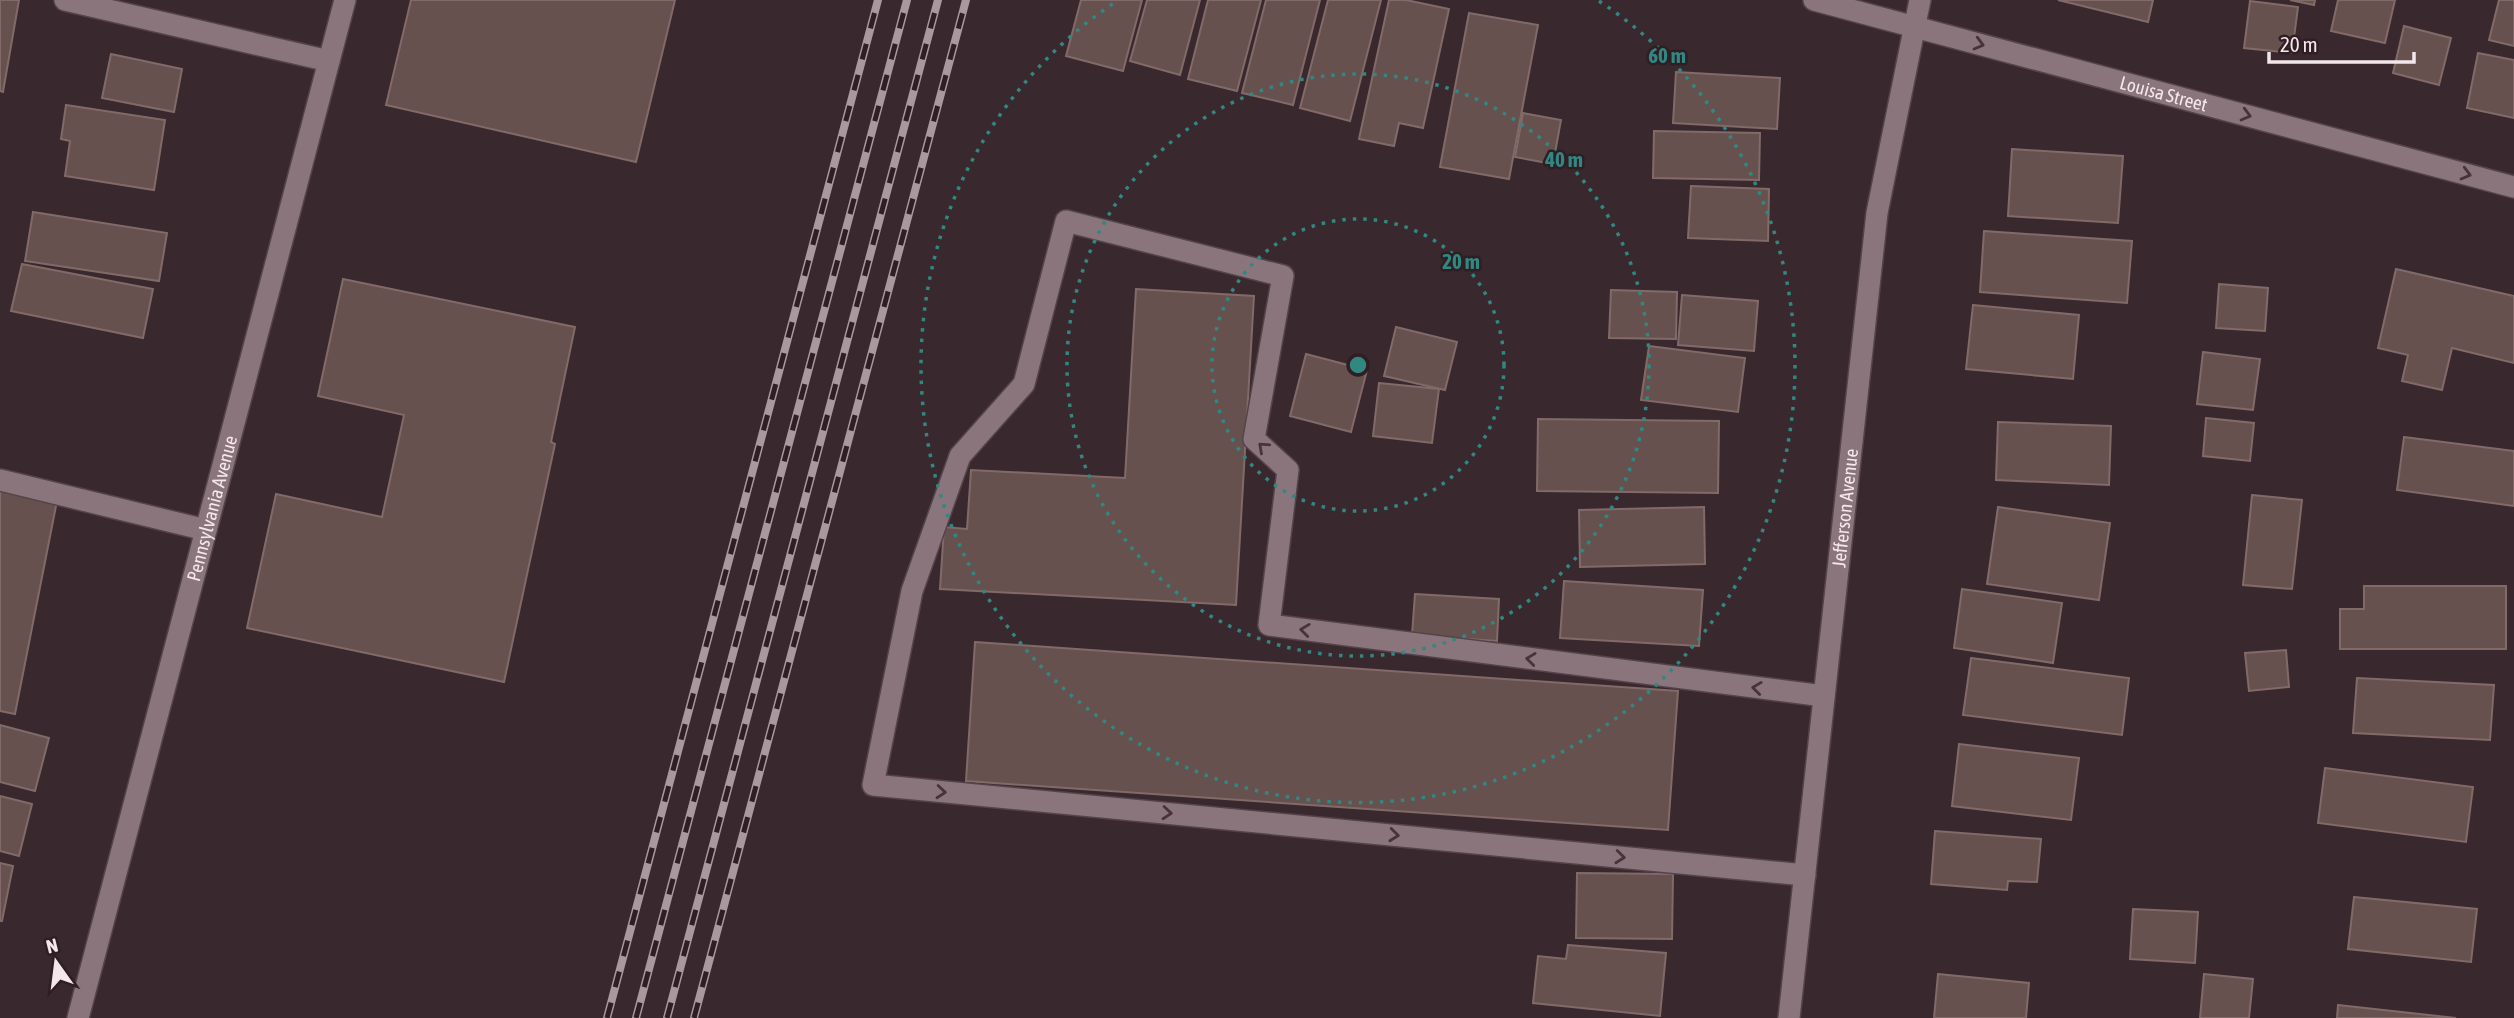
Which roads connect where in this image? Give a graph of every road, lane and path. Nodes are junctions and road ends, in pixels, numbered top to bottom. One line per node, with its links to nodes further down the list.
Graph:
1 (65, 0): 6 (street)
2 (345, 0): 6 (street, Pennsylvania Avenue)
3 (1814, 0): 5 (street, Louisa Street)
4 (1920, 0): 5 (street, Jefferson Avenue)
5 (1913, 26): 7 (street, Louisa Street, one-way to 7); 10 (street, Jefferson Avenue)
6 (329, 61): 9 (street, Pennsylvania Avenue)
7 (2514, 187)
8 (0, 480): 9 (street)
9 (206, 530): 12 (street, Pennsylvania Avenue)
10 (1824, 696): 11 (street, Jefferson Avenue); 11 (street, one-way to 11)
11 (1805, 875): 13 (street, Jefferson Avenue)
12 (78, 1018)
13 (1789, 1018)

